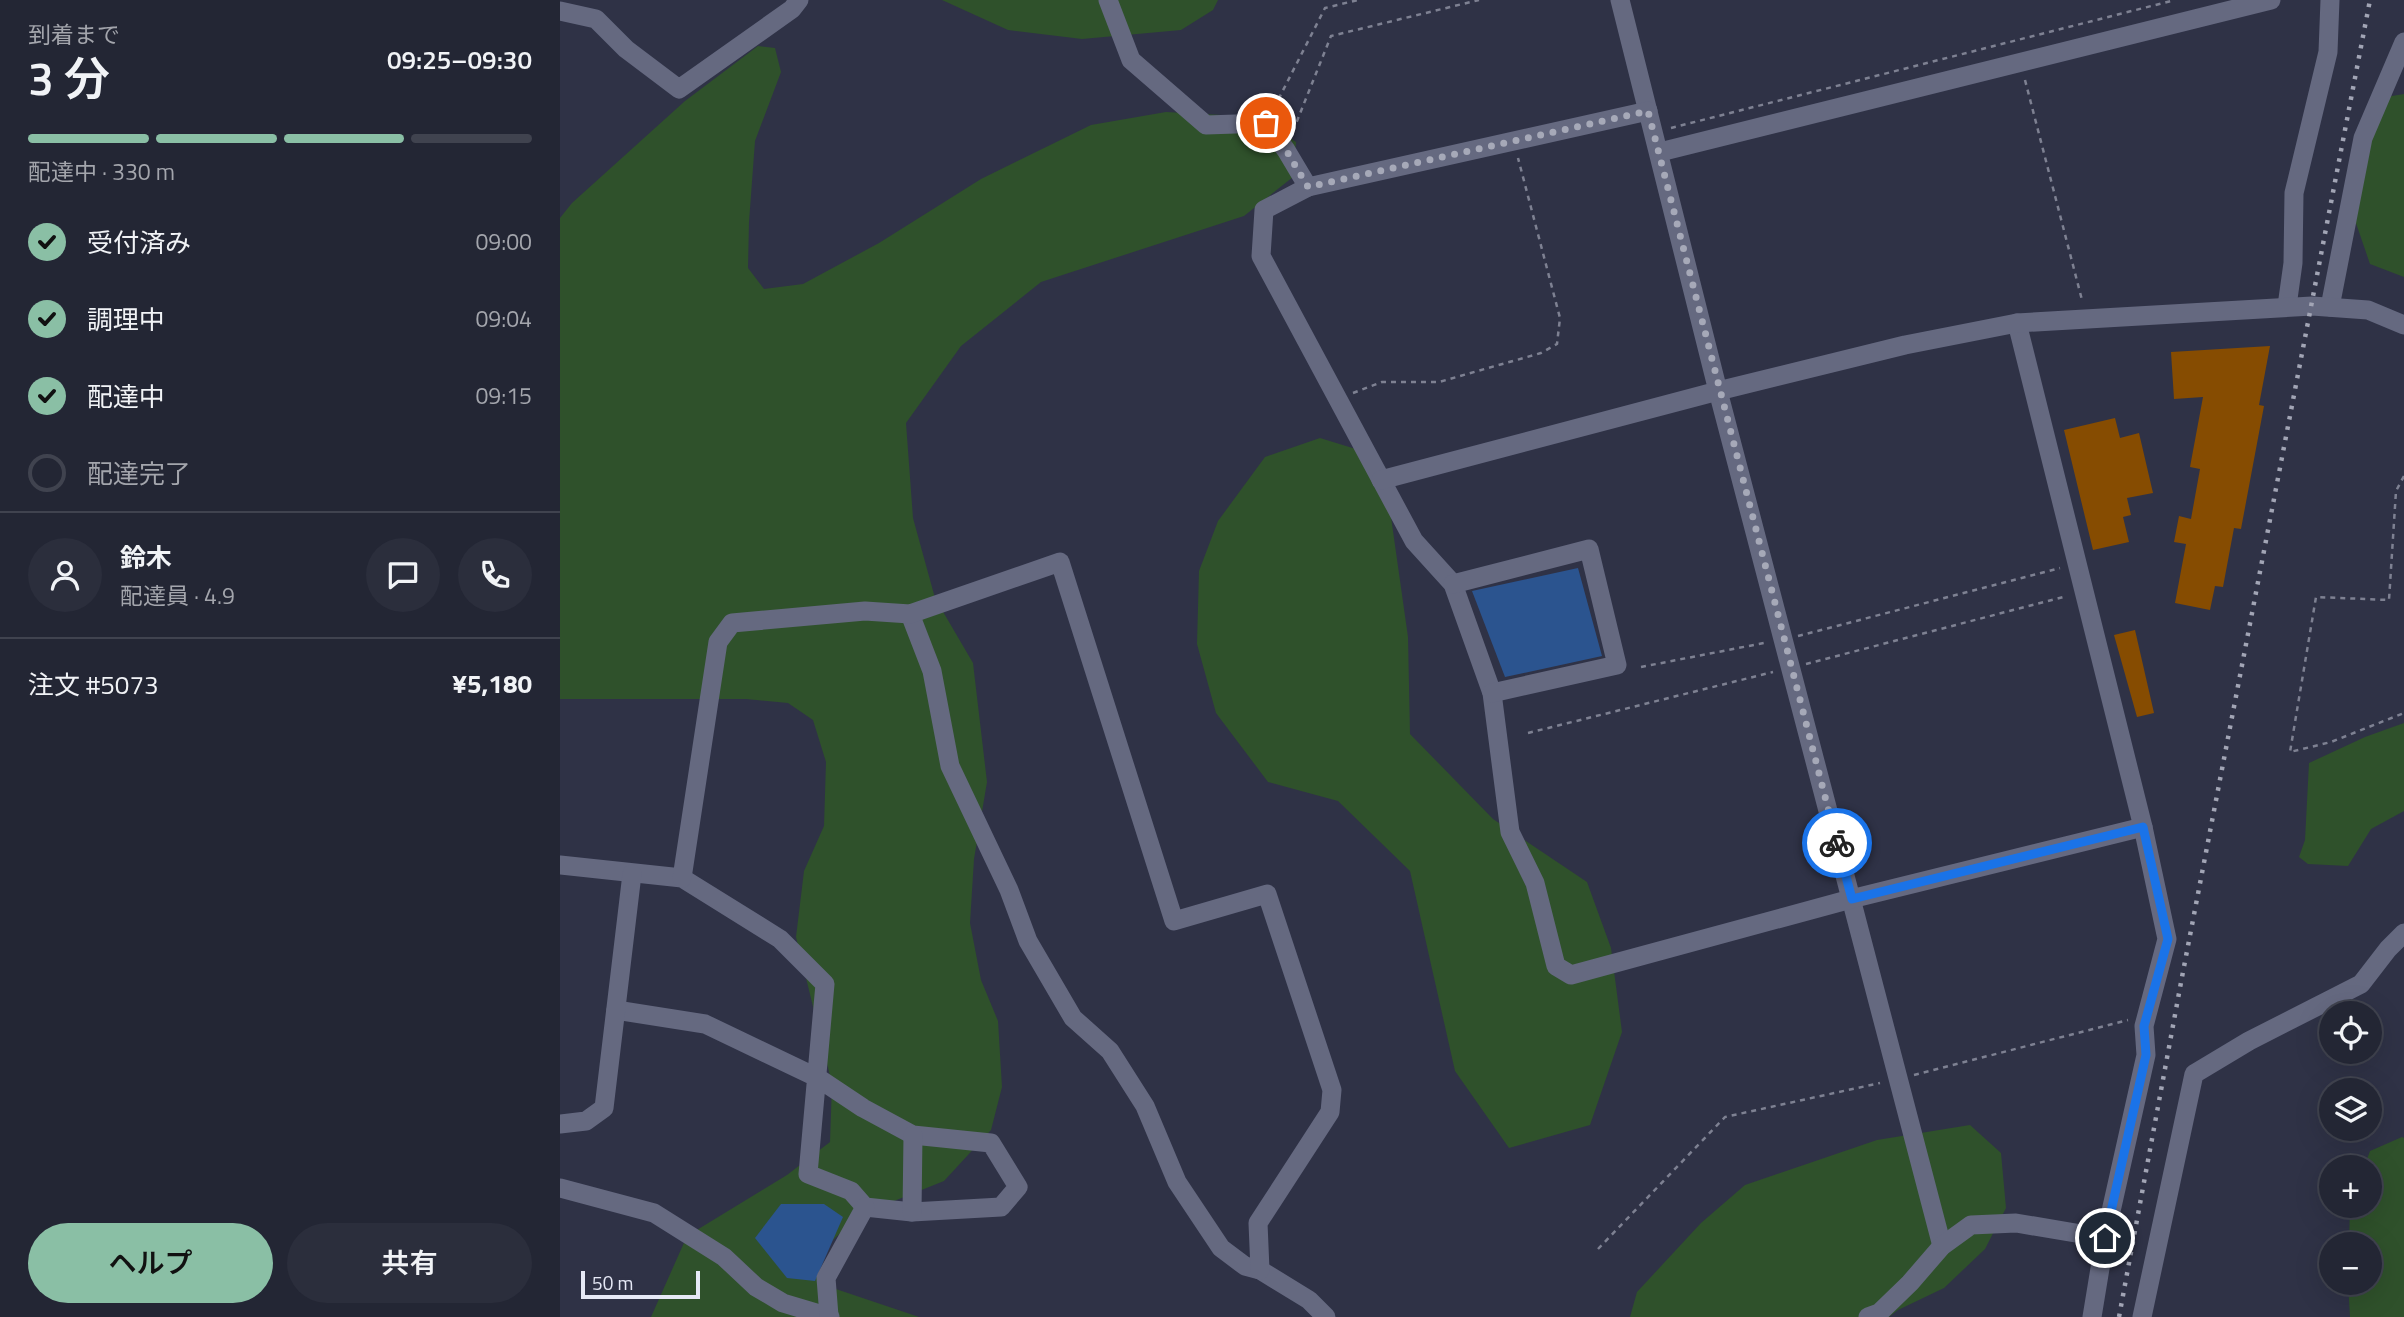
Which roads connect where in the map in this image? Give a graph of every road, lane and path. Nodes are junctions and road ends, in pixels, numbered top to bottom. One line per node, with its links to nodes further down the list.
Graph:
1 (799, 0): 9 (street)
2 (1108, 0): 13 (street)
3 (1359, 0): 13 (path)
4 (1479, 0): 16 (path)
5 (1620, 0): 12 (street)
6 (2175, 0): 14 (path)
7 (2271, 0): 11 (street)
8 (2330, 0): 19 (street)
9 (560, 11)
10 (2404, 42): 20 (street)
11 (2020, 62): 17 (street); 21 (path)
12 (1648, 111): 14 (street); 15 (street)
13 (1266, 123): 16 (street)
14 (1654, 132): 17 (street)
15 (1514, 142): 18 (street); 25 (path)
16 (1286, 150): 18 (street)
17 (1660, 152): 24 (street)
18 (1308, 187): 25 (street)
19 (2287, 306): 20 (street); 21 (street)
20 (2330, 307): 23 (street)
21 (2086, 317): 22 (street)
22 (2017, 323): 24 (street); 28 (street)
23 (2404, 326)
24 (1718, 391): 27 (street); 31 (street)
25 (1338, 399): 27 (street)
26 (2404, 476): 34 (path)
27 (1381, 480): 29 (street)
28 (2077, 564): 31 (path); 35 (street)
29 (1453, 584): 33 (street); 33 (street)
30 (910, 614): 38 (street); 53 (street); 53 (street)
31 (1783, 639): 32 (path); 39 (street)
32 (1641, 667)
33 (1492, 693): 39 (street)
34 (2404, 713)
35 (2143, 827): 39 (street); 42 (street)
36 (560, 865): 37 (street)
37 (632, 874): 38 (street); 41 (street)
38 (682, 878): 43 (street)
39 (1852, 899): 44 (street)
40 (2404, 933): 58 (street)
41 (616, 1010): 43 (street); 45 (street)
42 (2144, 1026): 44 (path); 50 (street)
43 (818, 1078): 46 (street); 48 (street)
44 (1898, 1079): 51 (street); 52 (path)
45 (560, 1124)
46 (913, 1135): 49 (street); 49 (street)
47 (560, 1188): 54 (street)
48 (865, 1207): 49 (street); 54 (street)
49 (912, 1212)
50 (2105, 1238): 51 (street); 57 (street)
51 (1942, 1246): 56 (street)
52 (1598, 1249)
53 (1260, 1270): 55 (street)
54 (830, 1317)
55 (1326, 1317)
56 (1868, 1317)
57 (2092, 1317)
58 (2142, 1317)

